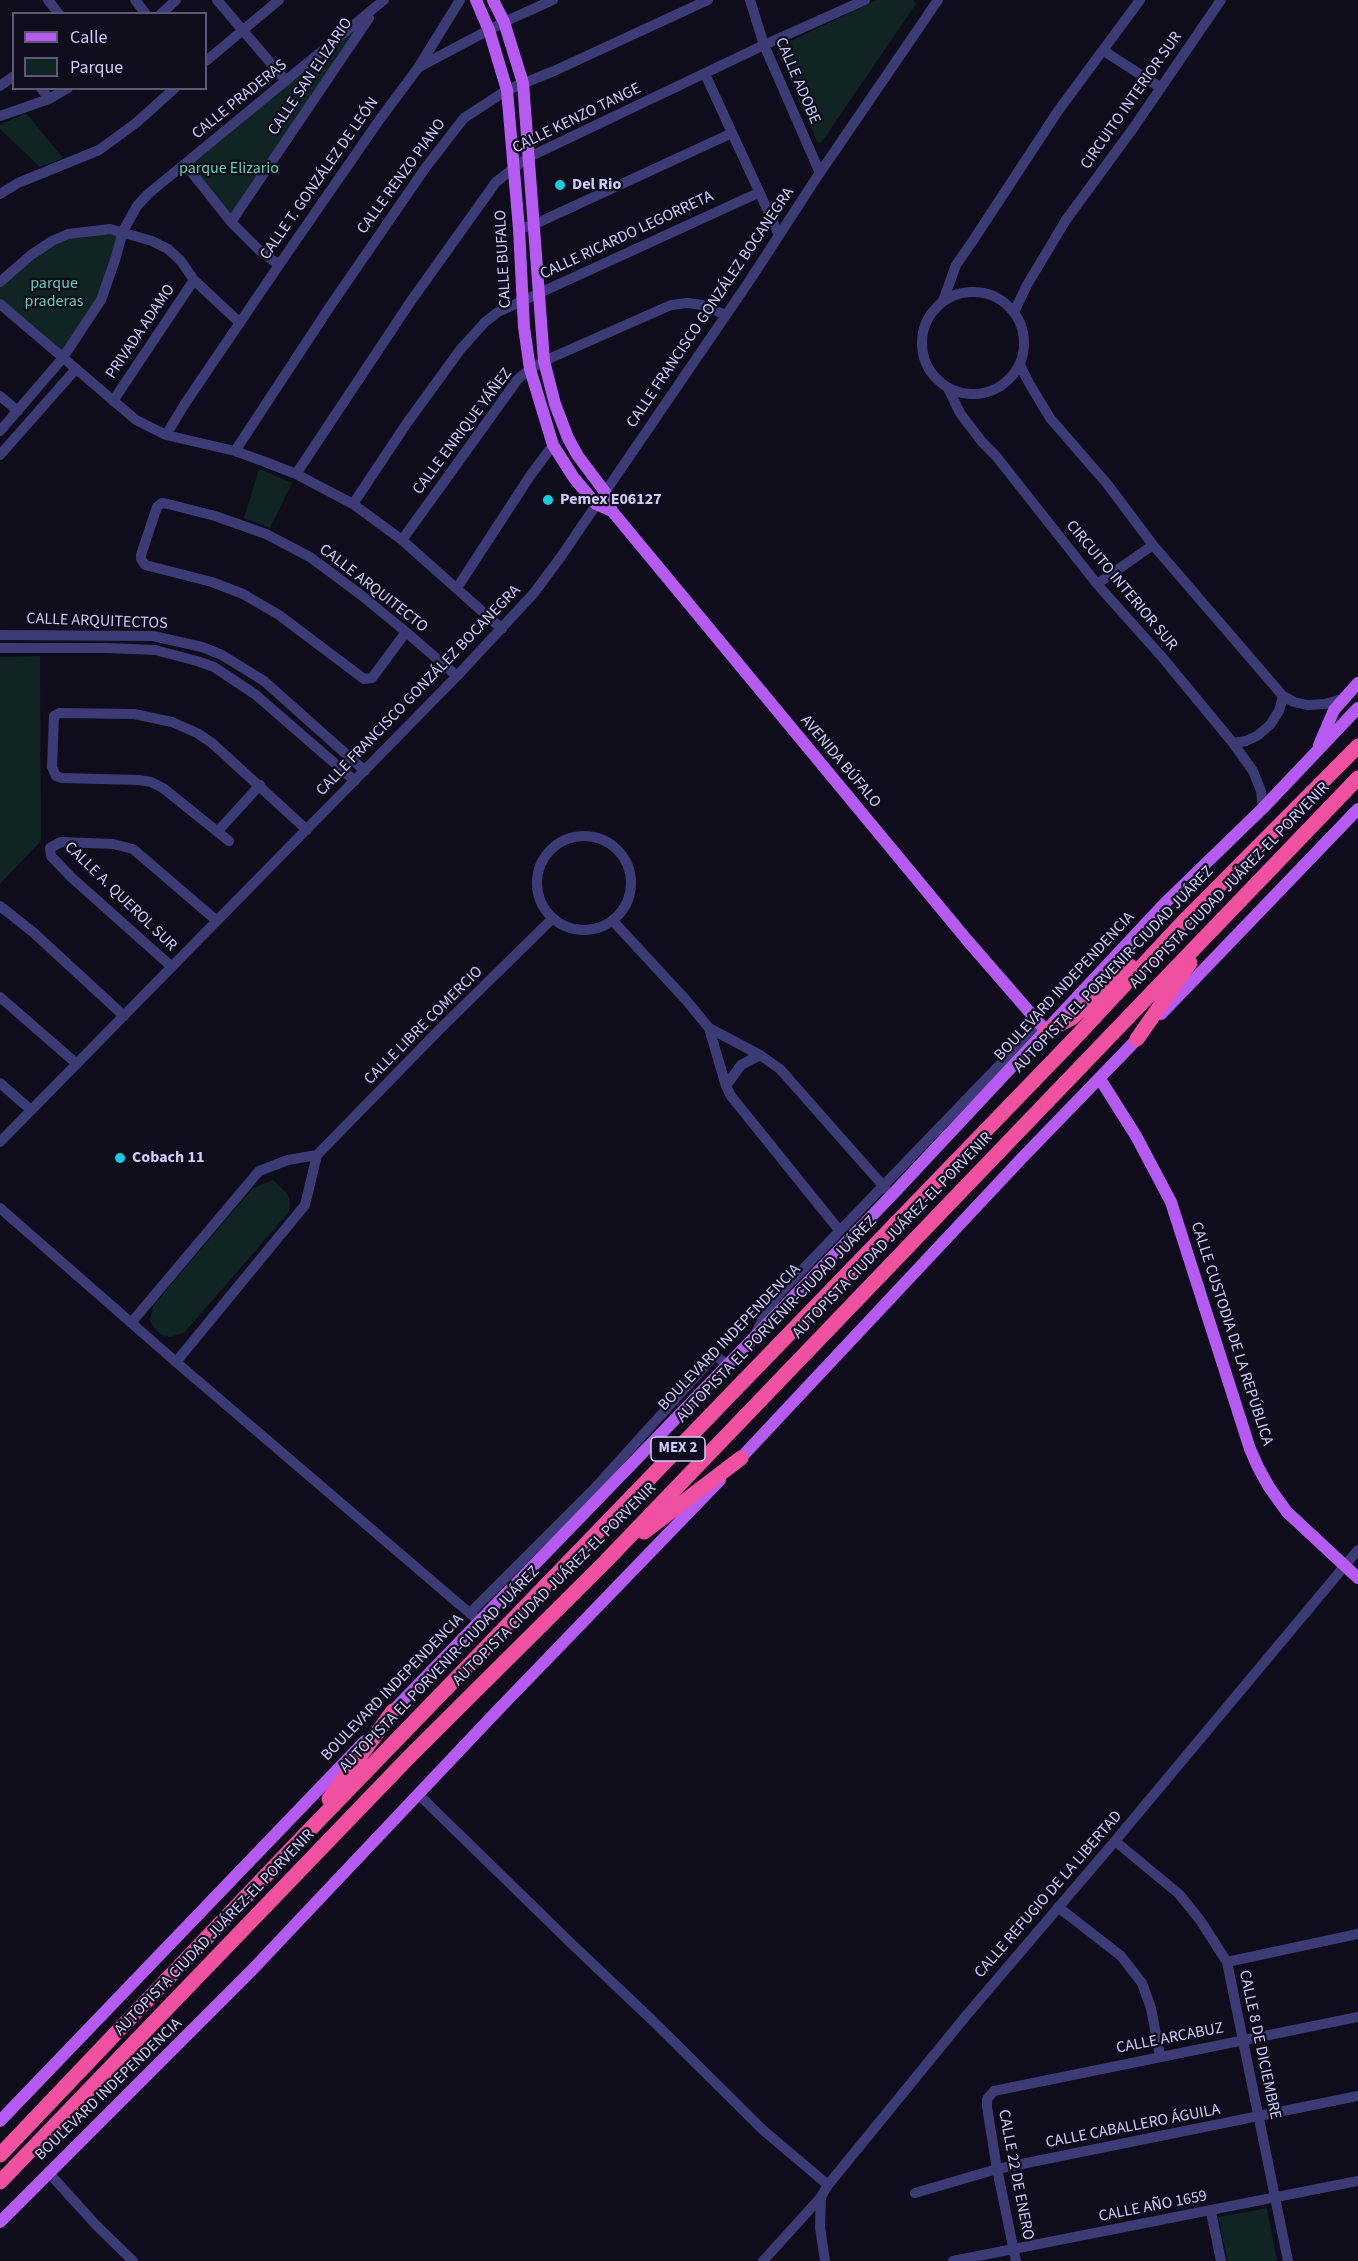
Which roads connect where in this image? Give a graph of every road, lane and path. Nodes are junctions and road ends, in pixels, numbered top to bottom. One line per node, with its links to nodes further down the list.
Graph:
1 (48, 0): 17 (street)
2 (135, 0): 18 (street)
3 (177, 0): 19 (street)
4 (217, 0): 21 (street)
5 (279, 0): 21 (street)
6 (460, 0): 26 (street)
7 (476, 0): 22 (main road, CALLE BUFALO)
8 (493, 0): 20 (main road, CALLE BUFALO)
9 (553, 0): 20 (street, CALLE T. GONZÁLEZ DE LEÓN)
10 (708, 0): 29 (street, CALLE RENZO PIANO)
11 (750, 0): 23 (street, CALLE ADOBE)
12 (865, 0): 23 (street, CALLE KENZO TANGE)
13 (936, 0): 41 (street, CALLE FRANCISCO GONZÁLEZ BOCANEGRA)
14 (1140, 0): 24 (street)
15 (1221, 0): 30 (street, CIRCUITO INTERIOR SUR)
16 (380, 4): 28 (street, CALLE PRADERAS); 44 (street, CALLE SAN ELIZARIO)
17 (57, 12)
18 (144, 12)
19 (163, 12)
20 (504, 22): 22 (street, CALLE T. GONZÁLEZ DE LEÓN); 29 (main road, CALLE BUFALO)
21 (243, 29): 25 (street); 28 (street)
22 (489, 30): 26 (street, CALLE T. GONZÁLEZ DE LEÓN); 34 (main road, CALLE BUFALO)
23 (764, 45): 27 (street, CALLE KENZO TANGE); 41 (street, CALLE ADOBE)
24 (1104, 51): 30 (street); 54 (street)
25 (207, 61)
26 (418, 68): 49 (street, CALLE T. GONZÁLEZ DE LEÓN)
27 (705, 74): 37 (street); 38 (street, CALLE KENZO TANGE)
28 (286, 81): 39 (street, CALLE PRADERAS)
29 (523, 83): 34 (street, CALLE RENZO PIANO); 38 (main road, CALLE BUFALO)
30 (1161, 88): 56 (street, CIRCUITO INTERIOR SUR)
31 (42, 90): 35 (street)
32 (65, 90): 35 (street)
33 (173, 90): 43 (street)
34 (507, 90): 40 (main road, CALLE BUFALO); 71 (street, CALLE RENZO PIANO)
35 (49, 99): 36 (street)
36 (0, 116)
37 (732, 133): 42 (street); 45 (street)
38 (527, 158): 40 (street, CALLE KENZO TANGE); 45 (main road, CALLE BUFALO)
39 (185, 164): 44 (street); 47 (street, CALLE PRADERAS)
40 (514, 167): 46 (main road, CALLE BUFALO); 73 (street, CALLE KENZO TANGE)
41 (820, 173): 48 (street, CALLE FRANCISCO GONZÁLEZ BOCANEGRA)
42 (758, 192): 48 (street); 52 (street, CALLE RICARDO LEGORRETA)
43 (0, 194)
44 (231, 222): 49 (street)
45 (533, 225): 46 (street); 52 (main road, CALLE BUFALO)
46 (519, 229): 53 (main road, CALLE BUFALO)
47 (123, 231): 50 (street); 51 (street); 59 (street, CALLE PRADERAS)
48 (779, 235): 57 (street, CALLE FRANCISCO GONZÁLEZ BOCANEGRA)
49 (279, 264): 58 (street, CALLE T. GONZÁLEZ DE LEÓN)
50 (194, 280): 58 (street); 66 (street, PRIVADA ADAMO)
51 (0, 282)
52 (539, 293): 53 (street, CALLE RICARDO LEGORRETA); 60 (main road, CALLE BUFALO)
53 (523, 301): 62 (main road, CALLE BUFALO); 75 (street, CALLE RICARDO LEGORRETA)
54 (943, 301): 56 (street); 64 (street)
55 (0, 304): 59 (street)
56 (1014, 312): 61 (street)
57 (726, 315): 60 (street, CALLE ENRIQUE YÁÑEZ); 74 (street, CALLE FRANCISCO GONZÁLEZ BOCANEGRA)
58 (240, 322): 69 (street, CALLE T. GONZÁLEZ DE LEÓN)
59 (62, 358): 63 (street); 67 (street, CALLE PRADERAS)
60 (544, 361): 62 (street, CALLE ENRIQUE YÁÑEZ); 74 (main road, CALLE BUFALO)
61 (1020, 364): 64 (street); 79 (street)
62 (530, 369): 70 (main road, CALLE BUFALO); 78 (street, CALLE ENRIQUE YÁÑEZ)
63 (75, 370): 66 (street); 72 (street)
64 (948, 388): 80 (street, CIRCUITO INTERIOR SUR)
65 (0, 396): 67 (street)
66 (112, 401): 69 (street)
67 (18, 411): 68 (street, CALLE PRADERAS)
68 (0, 432)
69 (166, 435): 71 (street)
70 (553, 445): 76 (main road, CALLE BUFALO); 81 (street)
71 (235, 451): 73 (street)
72 (0, 455)
73 (296, 474): 75 (street)
74 (605, 492): 76 (street, CALLE FRANCISCO GONZÁLEZ BOCANEGRA); 77 (main road, AVENIDA BÚFALO)
75 (353, 504): 78 (street)
76 (596, 504): 77 (main road, AVENIDA BÚFALO); 82 (street, CALLE FRANCISCO GONZÁLEZ BOCANEGRA)
77 (612, 511): 114 (main road, AVENIDA BÚFALO)
78 (402, 540): 81 (street)
79 (1153, 545): 80 (street); 90 (street)
80 (1097, 584): 93 (street, CIRCUITO INTERIOR SUR)
81 (457, 588): 82 (street)
82 (502, 629): 88 (street, CALLE FRANCISCO GONZÁLEZ BOCANEGRA)
83 (406, 632): 83 (street, CALLE ARQUITECTO); 88 (street, CALLE ARQUITECTO)
84 (4, 635): 85 (street); 86 (street, CALLE ARQUITECTOS)
85 (4, 648): 87 (street, CALLE ARQUITECTOS)
86 (222, 655): 87 (street); 96 (street, CALLE ARQUITECTOS)
87 (214, 667): 97 (street, CALLE ARQUITECTOS)
88 (457, 676): 96 (street, CALLE FRANCISCO GONZÁLEZ BOCANEGRA)
89 (1358, 683): 91 (main road)
90 (1283, 696): 91 (street); 93 (street)
91 (1342, 699): 95 (main road)
92 (1358, 708): 95 (main road, BOULEVARD INDEPENDENCIA)
93 (1233, 743): 100 (street, CIRCUITO INTERIOR SUR)
94 (1358, 746): 109 (highway, AUTOPISTA EL PORVENIR-CIUDAD JUÁREZ / MEX 2)
95 (1317, 752): 100 (main road, BOULEVARD INDEPENDENCIA)
96 (364, 771): 97 (street, CALLE FRANCISCO GONZÁLEZ BOCANEGRA)
97 (355, 781): 102 (street, CALLE FRANCISCO GONZÁLEZ BOCANEGRA)
98 (1355, 781): 110 (highway, AUTOPISTA CIUDAD JUÁREZ-EL PORVENIR / MEX 2)
99 (260, 785): 102 (street); 103 (street); 103 (street)
100 (1263, 808): 114 (main road, BOULEVARD INDEPENDENCIA)
101 (1358, 809): 116 (main road, BOULEVARD INDEPENDENCIA)
102 (307, 830): 107 (street, CALLE FRANCISCO GONZÁLEZ BOCANEGRA)
103 (218, 831): 104 (street)
104 (229, 841)
105 (0, 906): 113 (street)
106 (553, 918): 108 (street); 108 (street); 125 (street, CALLE LIBRE COMERCIO)
107 (218, 921): 111 (street, CALLE FRANCISCO GONZÁLEZ BOCANEGRA); 111 (street, CALLE A. QUEROL SUR)
108 (613, 921): 115 (street)
109 (1183, 922): 114 (highway); 145 (highway, AUTOPISTA EL PORVENIR-CIUDAD JUÁREZ / MEX 2)
110 (1219, 923): 116 (highway); 138 (highway, AUTOPISTA CIUDAD JUÁREZ-EL PORVENIR / MEX 2)
111 (172, 967): 113 (street, CALLE FRANCISCO GONZÁLEZ BOCANEGRA)
112 (0, 997): 119 (street)
113 (124, 1016): 119 (street, CALLE FRANCISCO GONZÁLEZ BOCANEGRA)
114 (1042, 1027): 118 (main road, BOULEVARD INDEPENDENCIA)
115 (709, 1028): 117 (street); 122 (street)
116 (1137, 1039): 120 (main road, BOULEVARD INDEPENDENCIA)
117 (760, 1055): 122 (street); 126 (street)
118 (1010, 1062): 126 (street); 127 (main road, BOULEVARD INDEPENDENCIA)
119 (77, 1064): 123 (street, CALLE FRANCISCO GONZÁLEZ BOCANEGRA)
120 (1100, 1079): 135 (main road, BOULEVARD INDEPENDENCIA); 139 (main road, CALLE CUSTODIA DE LA REPÚBLICA)
121 (0, 1083): 123 (street)
122 (726, 1086): 130 (street)
123 (31, 1110): 124 (street, CALLE FRANCISCO GONZÁLEZ BOCANEGRA)
124 (0, 1142)
125 (317, 1155): 131 (street); 133 (street)
126 (883, 1185): 127 (street); 129 (street)
127 (892, 1195): 129 (main road, BOULEVARD INDEPENDENCIA)
128 (0, 1208): 131 (street)
129 (861, 1217): 130 (street); 132 (main road, BOULEVARD INDEPENDENCIA)
130 (839, 1230): 132 (street)
131 (131, 1323): 133 (street)
132 (753, 1338): 134 (main road, BOULEVARD INDEPENDENCIA)
133 (176, 1362): 141 (street)
134 (727, 1365): 136 (main road, BOULEVARD INDEPENDENCIA); 136 (street)
135 (741, 1458): 138 (highway); 143 (main road, BOULEVARD INDEPENDENCIA)
136 (576, 1515): 141 (main road, BOULEVARD INDEPENDENCIA)
137 (1358, 1550): 139 (street, CALLE REFUGIO DE LA LIBERTAD)
138 (606, 1561): 160 (highway, AUTOPISTA CIUDAD JUÁREZ-EL PORVENIR / MEX 2)
139 (1344, 1566): 140 (main road, CALLE CUSTODIA DE LA REPÚBLICA); 144 (street, CALLE REFUGIO DE LA LIBERTAD)
140 (1358, 1578)
141 (475, 1617): 142 (main road, BOULEVARD INDEPENDENCIA)
142 (393, 1712): 145 (highway); 155 (main road, BOULEVARD INDEPENDENCIA)
143 (419, 1795): 158 (main road, BOULEVARD INDEPENDENCIA); 161 (street)
144 (1115, 1841): 146 (street, CALLE REFUGIO DE LA LIBERTAD); 148 (street, CALLE 8 DE DICIEMBRE)
145 (293, 1847): 156 (highway, AUTOPISTA EL PORVENIR-CIUDAD JUÁREZ / MEX 2)
146 (1058, 1907): 151 (street); 161 (street, CALLE REFUGIO DE LA LIBERTAD)
147 (1358, 1934): 148 (street)
148 (1227, 1962): 150 (street, CALLE 8 DE DICIEMBRE)
149 (1358, 2017): 150 (street, CALLE ARCABUZ)
150 (1243, 2040): 151 (street, CALLE ARCABUZ); 154 (street, CALLE 8 DE DICIEMBRE)
151 (1160, 2056): 152 (street, CALLE ARCABUZ)
152 (989, 2094): 157 (street, CALLE 22 DE ENERO)
153 (1358, 2096): 154 (street, CALLE CABALLERO ÁGUILA)
154 (1259, 2117): 157 (street, CALLE CABALLERO ÁGUILA); 164 (street, CALLE 8 DE DICIEMBRE)
155 (0, 2121)
156 (0, 2156)
157 (997, 2169): 162 (street, CALLE CABALLERO ÁGUILA); 167 (street, CALLE 22 DE ENERO)
158 (48, 2172): 166 (main road, BOULEVARD INDEPENDENCIA); 168 (street)
159 (1358, 2181): 164 (street, CALLE AÑO 1659)
160 (0, 2182)
161 (828, 2186): 163 (street, CALLE REFUGIO DE LA LIBERTAD)
162 (915, 2193)
163 (821, 2198): 169 (street, CALLE REFUGIO DE LA LIBERTAD); 170 (street)
164 (1275, 2198): 165 (street, CALLE AÑO 1659); 174 (street, CALLE 8 DE DICIEMBRE)
165 (1211, 2212): 167 (street, CALLE AÑO 1659); 173 (street)
166 (0, 2222)
167 (1013, 2249): 171 (street, CALLE AÑO 1659); 172 (street, CALLE 22 DE ENERO)
168 (133, 2261)
169 (763, 2261)
170 (825, 2261)
171 (953, 2261)
172 (1016, 2261)
173 (1221, 2261)
174 (1288, 2261)

